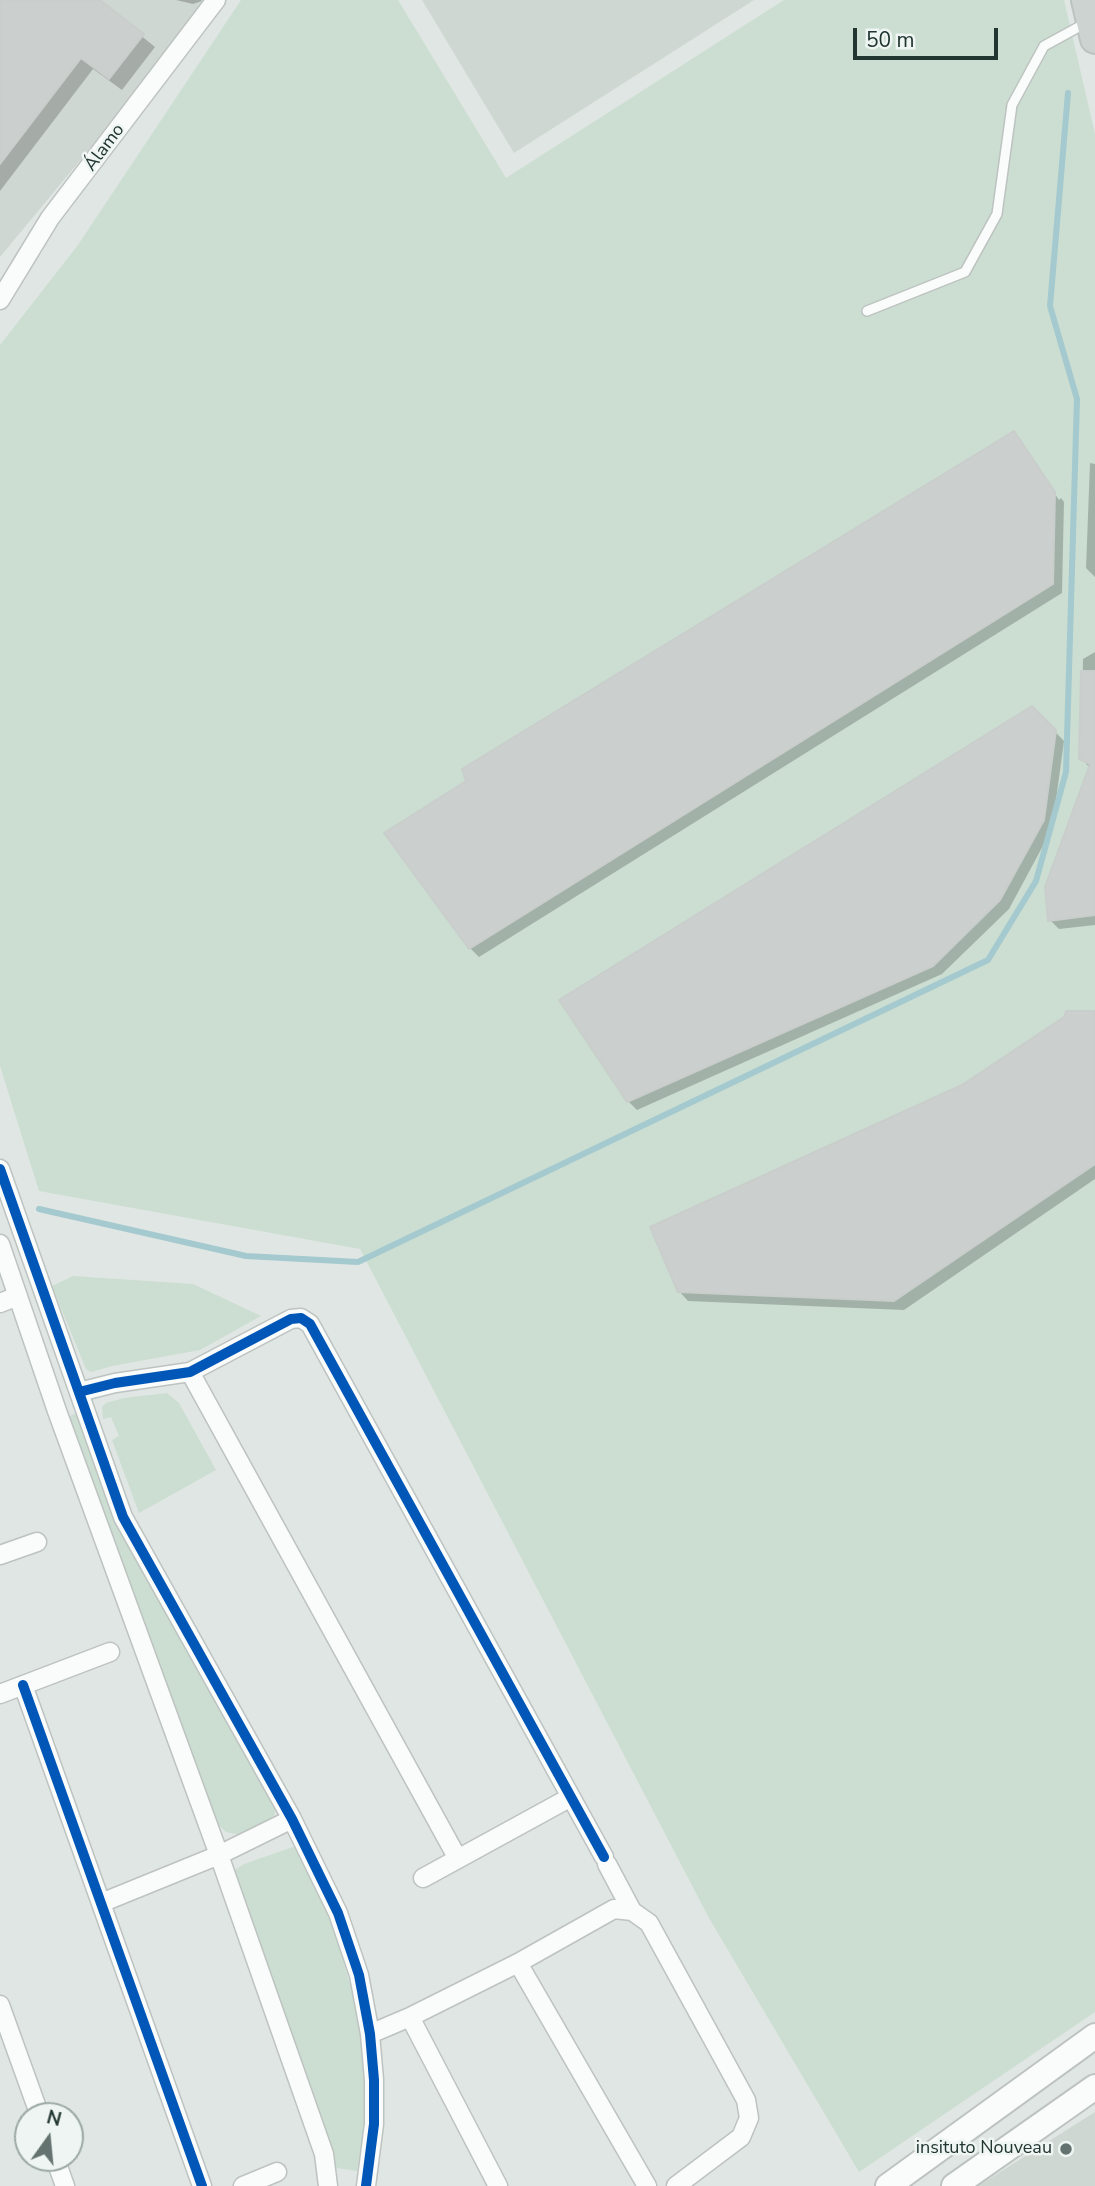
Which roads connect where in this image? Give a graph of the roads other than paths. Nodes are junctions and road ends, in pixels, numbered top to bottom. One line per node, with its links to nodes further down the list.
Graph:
1 (216, 0): 3 (street, Álamo)
2 (1090, 20): 4 (lane)
3 (0, 300)
4 (867, 311)
5 (0, 1169): 6 (street)
6 (29, 1250): 7 (street); 11 (street)
7 (3, 1251): 8 (street)
8 (18, 1296): 9 (street); 12 (street)
9 (0, 1303)
10 (190, 1372): 11 (street); 18 (street); 21 (street)
11 (81, 1397): 12 (street); 19 (street)
12 (57, 1410): 20 (street)
13 (37, 1542): 14 (street)
14 (0, 1555)
15 (110, 1652): 16 (street)
16 (23, 1685): 17 (street); 23 (street)
17 (0, 1694)
18 (571, 1797): 21 (street); 24 (street)
19 (292, 1819): 20 (street); 28 (street)
20 (219, 1855): 23 (street); 35 (street)
21 (458, 1859): 22 (street)
22 (423, 1878)
23 (101, 1903): 33 (street)
24 (632, 1911): 25 (street); 39 (street)
25 (518, 1963): 27 (street); 38 (street)
26 (0, 2006): 31 (street)
27 (410, 2017): 28 (street); 37 (street)
28 (370, 2034): 36 (street)
29 (1095, 2036): 40 (main road)
30 (1095, 2087): 41 (main road)
31 (35, 2102)
32 (277, 2172): 34 (street)
33 (202, 2186)
34 (243, 2186)
35 (328, 2186)
36 (366, 2186)
37 (498, 2186)
38 (647, 2186)
39 (676, 2186)
40 (888, 2186)
41 (954, 2186)

